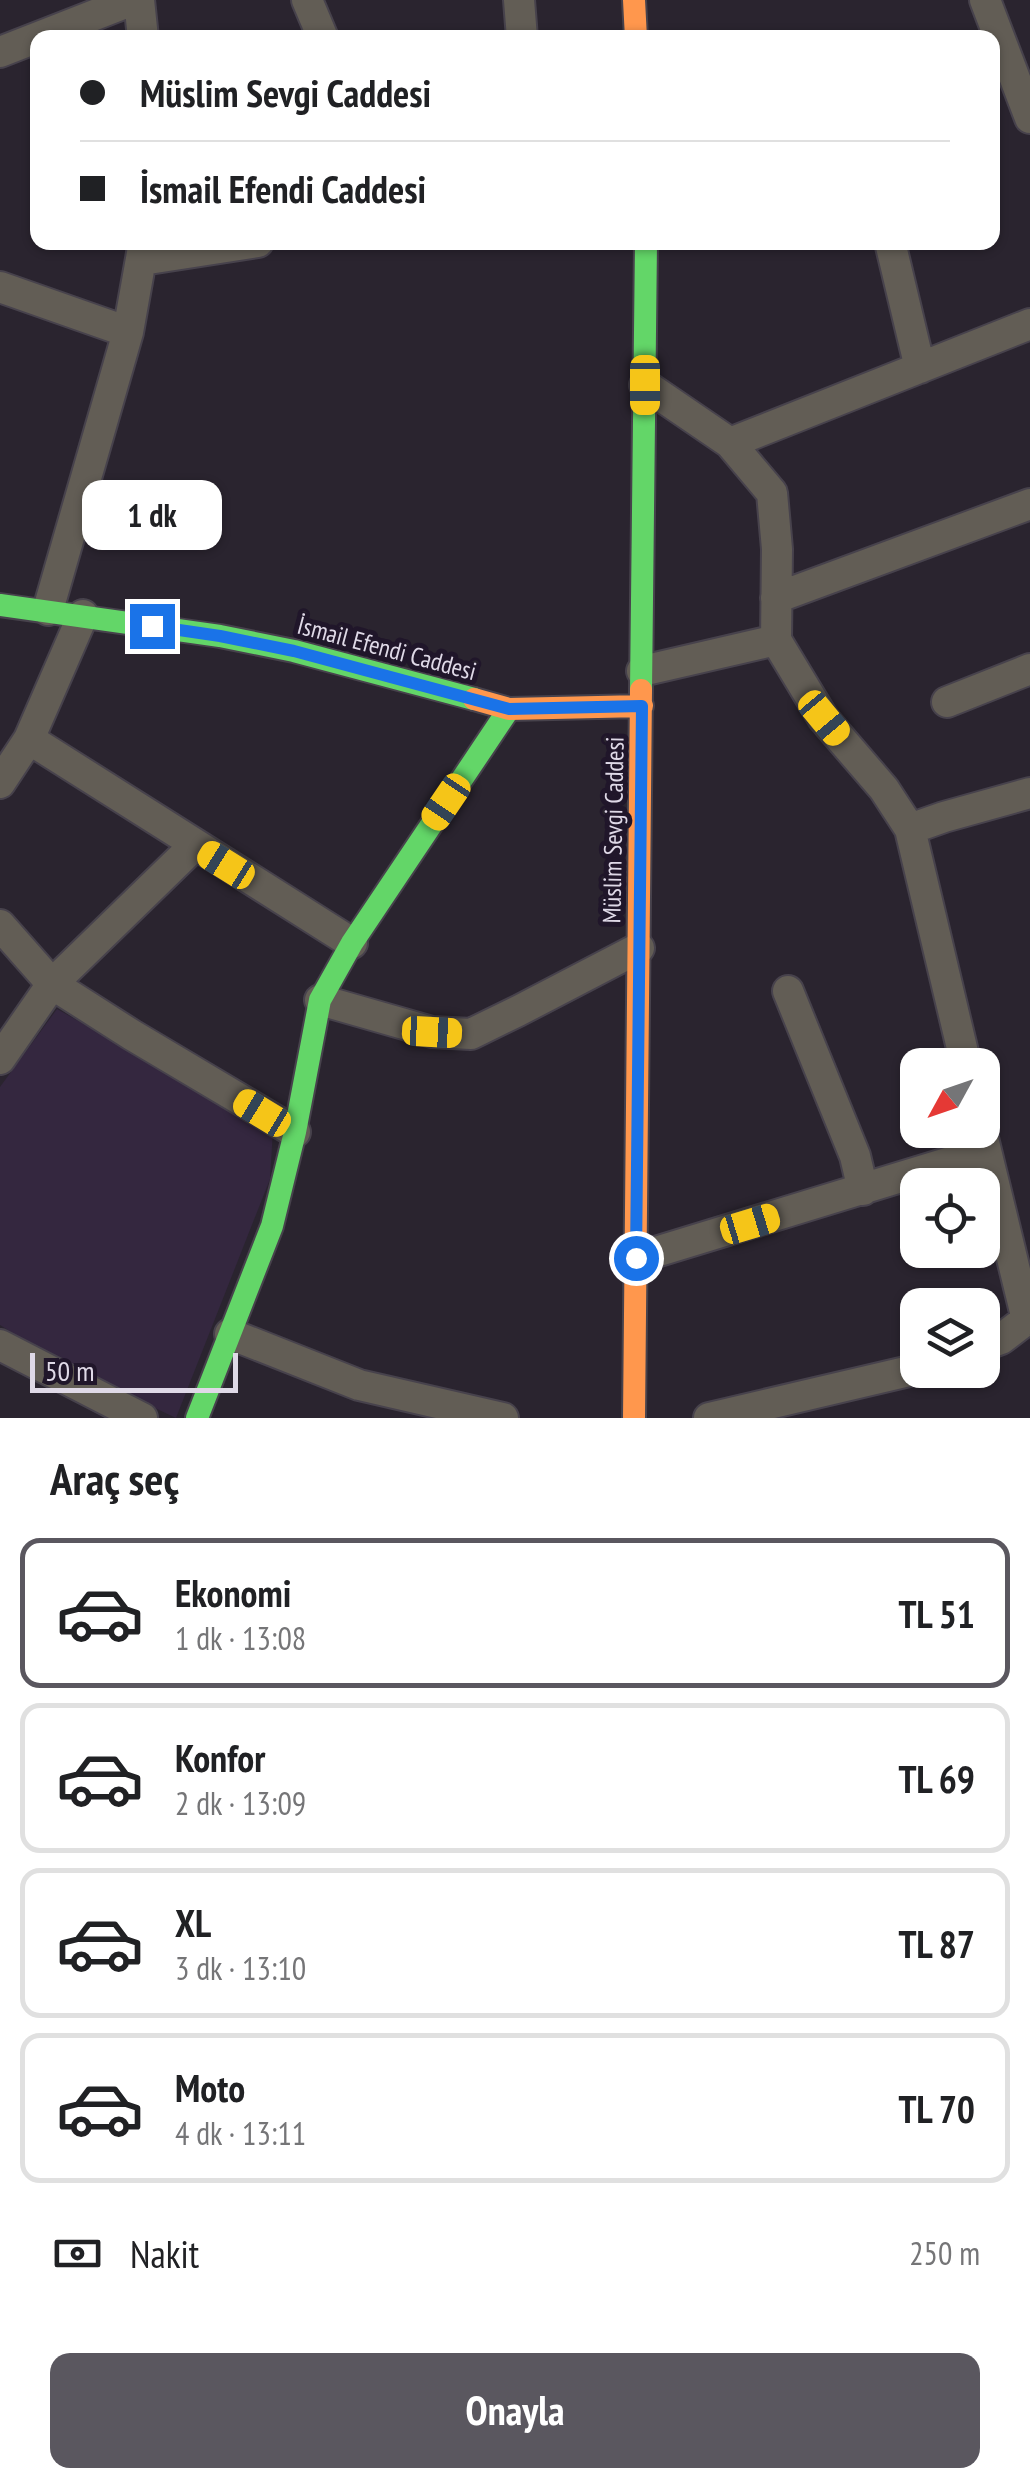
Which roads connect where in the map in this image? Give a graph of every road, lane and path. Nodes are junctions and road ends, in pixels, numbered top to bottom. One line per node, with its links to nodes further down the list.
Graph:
1 (136, 0): 6 (street); 7 (street)
2 (307, 0): 8 (street)
3 (519, 0): 9 (street)
4 (634, 0): 10 (street)
5 (985, 0): 11 (street)
6 (58, 30)
7 (142, 30)
8 (320, 30)
9 (521, 30)
10 (636, 30)
11 (984, 30)
12 (30, 41): 13 (street)
13 (0, 52)
14 (1000, 63): 15 (street)
15 (1030, 118)
16 (646, 250): 23 (street, Müslim Sevgi Caddesi)
17 (892, 250): 22 (street)
18 (143, 251): 21 (street)
19 (0, 287): 21 (street)
20 (1030, 324): 22 (street)
21 (128, 332): 28 (street)
22 (920, 368): 24 (street)
23 (645, 385): 24 (street); 32 (street, Müslim Sevgi Caddesi)
24 (730, 443): 26 (street)
25 (1030, 504): 26 (street)
26 (776, 598): 30 (street)
27 (0, 604): 28 (street, İsmail Efendi Caddesi)
28 (48, 610): 29 (street, İsmail Efendi Caddesi)
29 (83, 615): 35 (street, İsmail Efendi Caddesi); 36 (street)
30 (776, 640): 32 (street); 39 (street)
31 (1030, 669): 33 (street)
32 (642, 671): 34 (street, Müslim Sevgi Caddesi)
33 (947, 702)
34 (642, 706): 35 (street, İsmail Efendi Caddesi); 43 (street, Müslim Sevgi Caddesi)
35 (509, 709): 42 (street)
36 (29, 738): 37 (street); 40 (street)
37 (0, 783)
38 (1030, 793): 39 (street)
39 (910, 829): 47 (street)
40 (195, 845): 42 (street); 44 (street)
41 (0, 925): 44 (street)
42 (352, 943): 46 (street)
43 (639, 948): 46 (street); 53 (street, Müslim Sevgi Caddesi)
44 (52, 984): 48 (street); 49 (street)
45 (788, 990): 52 (street)
46 (320, 1000): 49 (street)
47 (962, 1048)
48 (0, 1059)
49 (295, 1132): 55 (street)
50 (965, 1148): 52 (street)
51 (986, 1148): 54 (street)
52 (863, 1190): 53 (street)
53 (636, 1258): 62 (street, Müslim Sevgi Caddesi)
54 (1029, 1318): 56 (street)
55 (230, 1334): 60 (street); 61 (street)
56 (1000, 1339)
57 (0, 1345): 59 (street)
58 (900, 1373): 63 (street)
59 (142, 1418)
60 (197, 1418)
61 (503, 1418)
62 (634, 1418)
63 (709, 1418)

